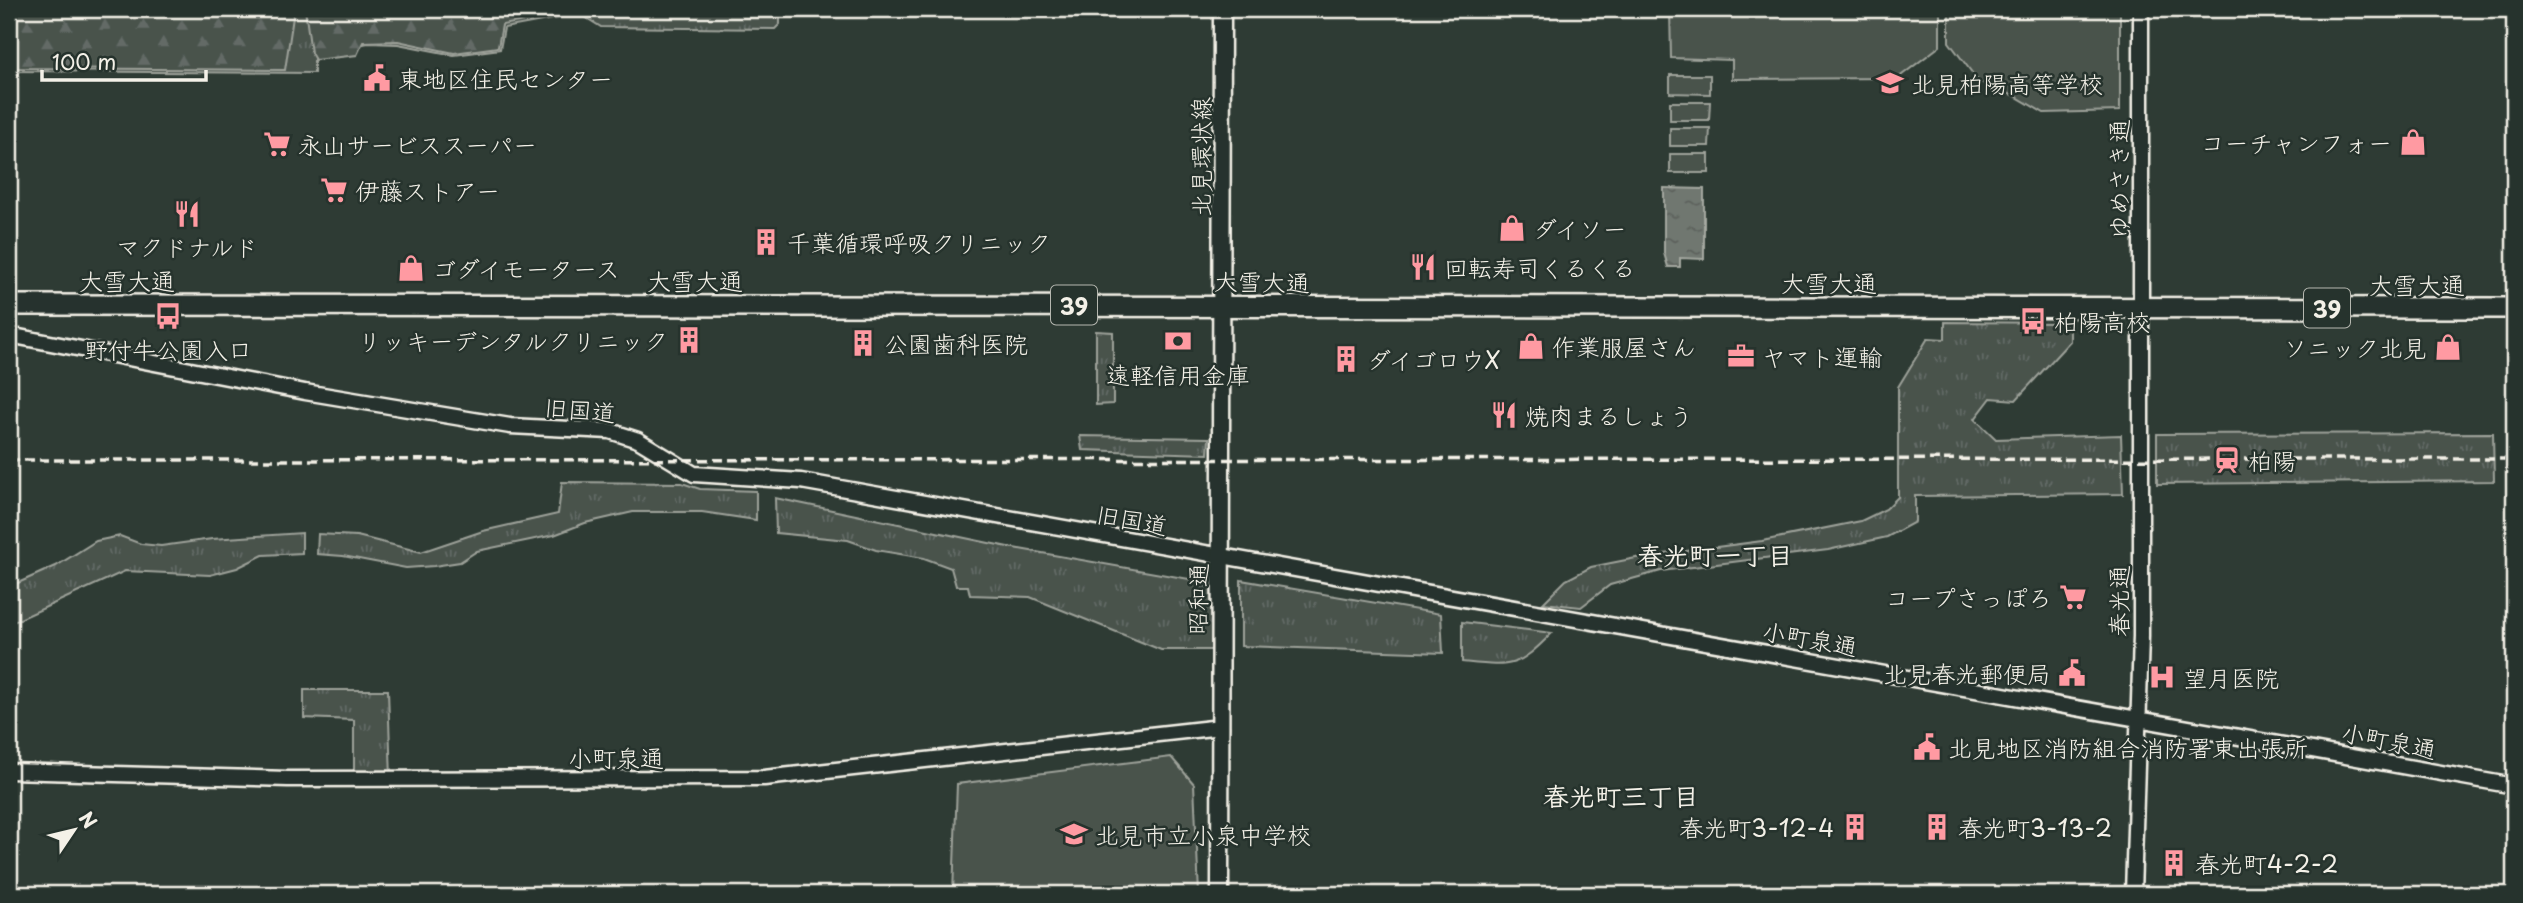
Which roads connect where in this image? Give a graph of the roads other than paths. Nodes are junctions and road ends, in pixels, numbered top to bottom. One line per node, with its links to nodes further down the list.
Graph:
1 (1222, 9): 3 (main road, 北見環状線)
2 (2141, 9): 5 (street, ゆめさき通)
3 (1223, 304): 4 (highway, 大雪大通 / 39); 5 (highway, 大雪大通 / 39); 8 (main road, 昭和通)
4 (9, 305)
5 (2140, 308): 6 (highway, 大雪大通 / 39); 9 (street, 春光通)
6 (2514, 308)
7 (9, 335): 8 (street, 旧国道)
8 (1221, 558): 9 (street, 小町泉通); 10 (main road, 昭和通)
9 (2138, 718): 12 (street, 小町泉通); 14 (street, 春光通)
10 (1221, 727): 11 (street, 小町泉通); 13 (main road, 昭和通)
11 (9, 771)
12 (2514, 786)
13 (1220, 894)
14 (2133, 894)

